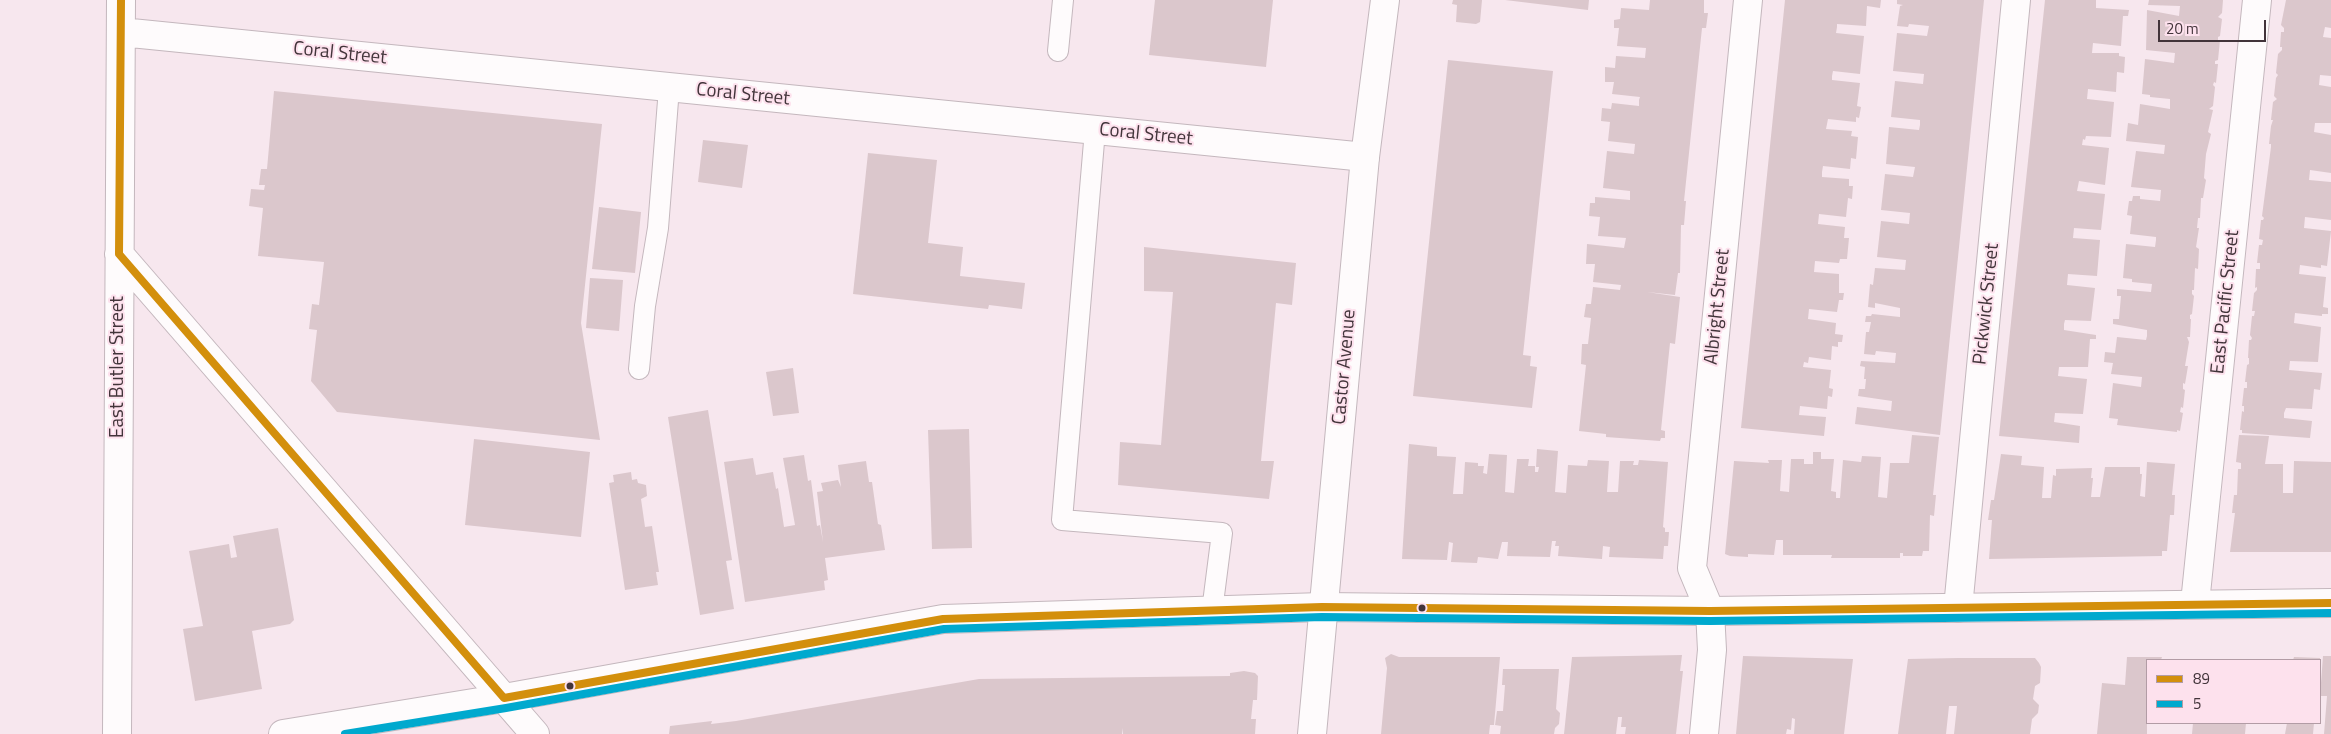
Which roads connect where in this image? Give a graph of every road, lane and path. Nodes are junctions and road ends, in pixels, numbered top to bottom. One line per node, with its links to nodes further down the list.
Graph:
1 (121, 0): 7 (street, East Butler Street)
2 (1063, 0): 8 (lane)
3 (1386, 0): 11 (street, Castor Avenue)
4 (1748, 0): 19 (street, Albright Street)
5 (2016, 0): 17 (street, Pickwick Street)
6 (2257, 0): 14 (street, East Pacific Street)
7 (121, 32): 9 (street, Coral Street); 12 (street, East Butler Street)
8 (1058, 51)
9 (670, 88): 10 (street, Coral Street); 13 (lane)
10 (1095, 130): 11 (street, Coral Street); 18 (lane)
11 (1365, 157): 16 (street, Castor Avenue)
12 (119, 254): 20 (street); 21 (street, East Butler Street)
13 (638, 369)
14 (2195, 603): 15 (street); 17 (street)
15 (2331, 603)
16 (1322, 607): 18 (street); 19 (street); 24 (street, Castor Avenue)
17 (1958, 608): 19 (street)
18 (1212, 611): 20 (street)
19 (1710, 611): 25 (street)
20 (504, 698): 22 (street); 23 (street)
21 (117, 734)
22 (283, 734)
23 (535, 734)
24 (1312, 734)
25 (1704, 734)

